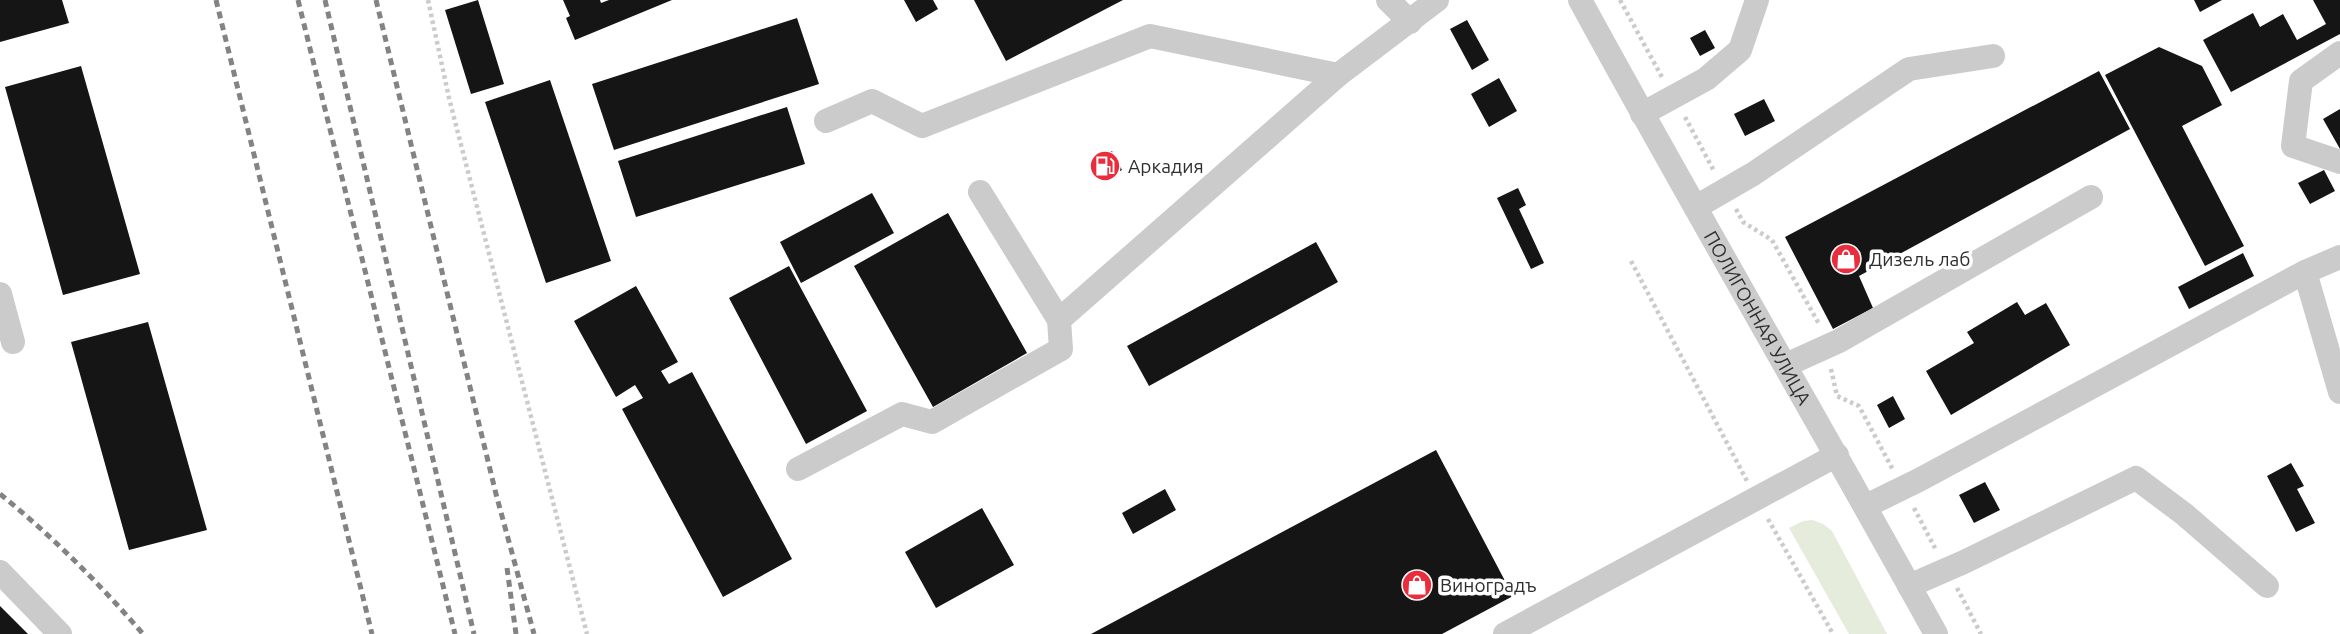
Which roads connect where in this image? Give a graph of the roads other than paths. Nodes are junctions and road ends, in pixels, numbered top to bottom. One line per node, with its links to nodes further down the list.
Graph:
1 (1388, 0): 5 (lane)
2 (1437, 0): 5 (lane)
3 (1580, 0): 9 (lane, ПОЛИГОННАЯ УЛИЦА)
4 (1757, 0): 9 (lane)
5 (1410, 22): 8 (lane)
6 (2340, 53): 11 (lane)
7 (1993, 56): 14 (lane)
8 (1338, 75): 10 (lane); 18 (lane)
9 (1642, 114): 14 (lane, ПОЛИГОННАЯ УЛИЦА)
10 (826, 121)
11 (2340, 162)
12 (979, 192): 18 (lane)
13 (2091, 197): 20 (lane)
14 (1696, 207): 20 (lane, ПОЛИГОННАЯ УЛИЦА)
15 (2340, 257): 16 (lane)
16 (2305, 272): 21 (lane); 24 (lane)
17 (0, 294): 19 (lane)
18 (1059, 320): 23 (lane)
19 (13, 342)
20 (1786, 365): 22 (lane, ПОЛИГОННАЯ УЛИЦА)
21 (2340, 392)
22 (1836, 455): 24 (lane, ПОЛИГОННАЯ УЛИЦА); 29 (lane)
23 (798, 469)
24 (1866, 506): 26 (lane, ПОЛИГОННАЯ УЛИЦА)
25 (0, 572): 28 (lane)
26 (1909, 586): 27 (lane); 30 (lane, ПОЛИГОННАЯ УЛИЦА)
27 (2267, 586)
28 (60, 634)
29 (1505, 634)
30 (1936, 634)

